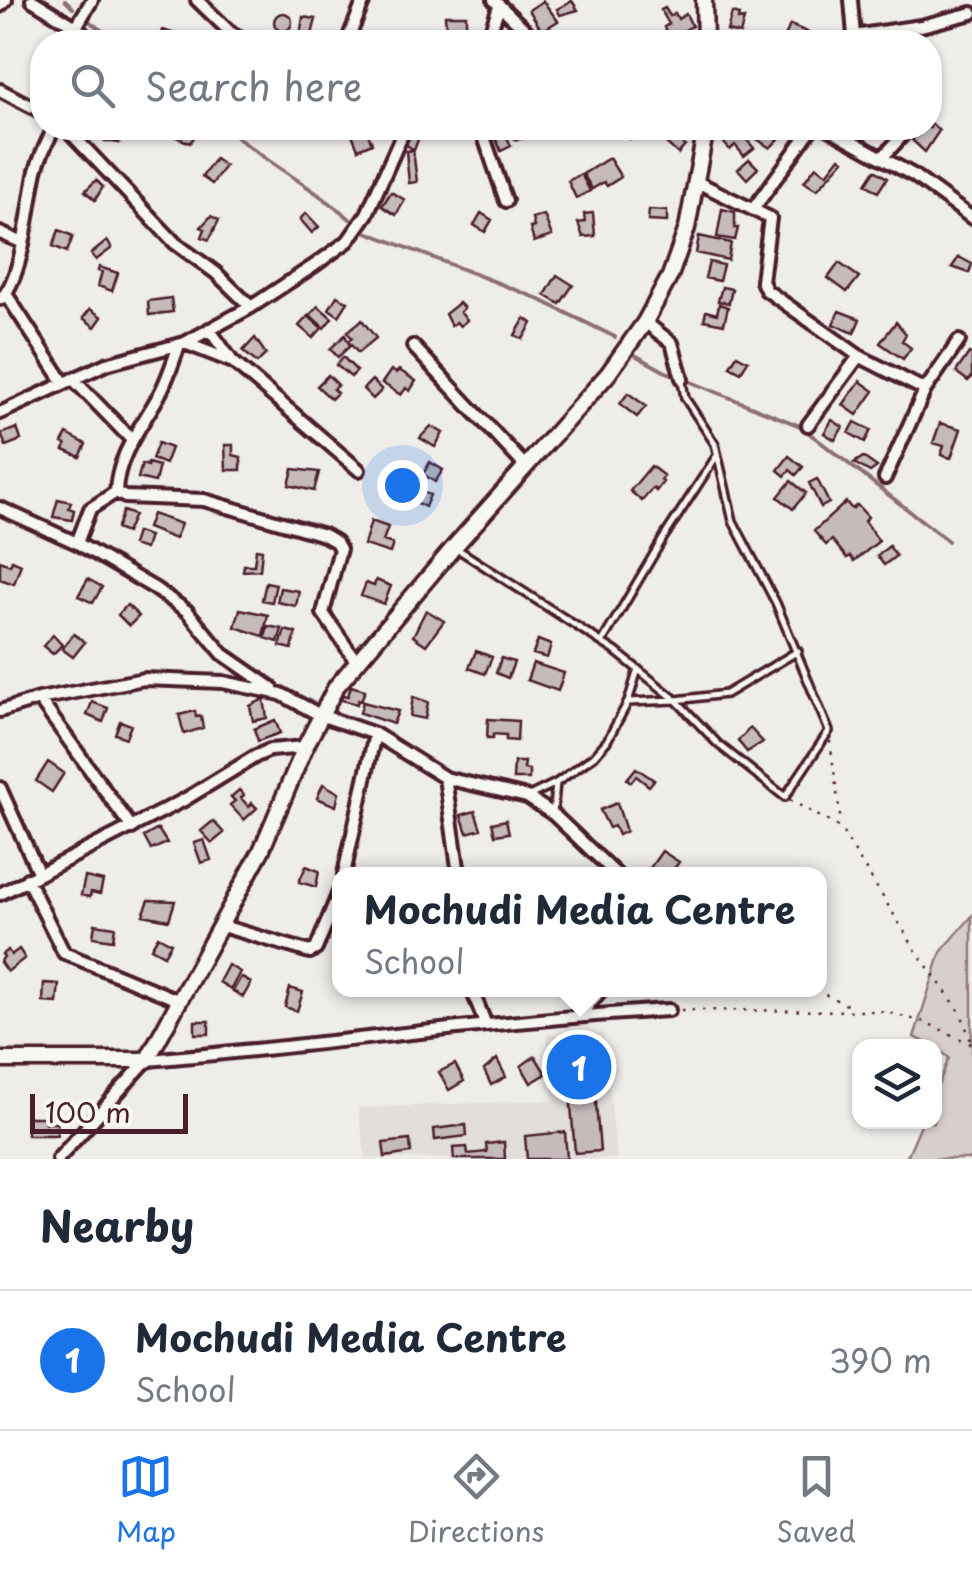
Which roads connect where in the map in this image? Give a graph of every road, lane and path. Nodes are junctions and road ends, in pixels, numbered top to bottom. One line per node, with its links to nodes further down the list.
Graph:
1 (6, 0): 9 (street)
2 (32, 0): 11 (street)
3 (92, 0): 11 (street)
4 (197, 0): 13 (street)
5 (364, 0): 14 (street)
6 (704, 0): 17 (street)
7 (851, 0): 18 (street)
8 (496, 3): 15 (street); 16 (street)
9 (0, 6)
10 (972, 13): 19 (street)
11 (76, 27): 12 (street)
12 (79, 30)
13 (228, 30)
14 (352, 30)
15 (490, 30)
16 (525, 30)
17 (705, 30)
18 (852, 30)
19 (900, 30)
20 (0, 90): 21 (street)
21 (30, 106)
22 (49, 140): 36 (street)
23 (78, 140): 38 (street)
24 (399, 140): 38 (street)
25 (485, 140): 32 (street)
26 (704, 140): 31 (street)
27 (803, 140): 33 (street)
28 (850, 140): 30 (street)
29 (897, 140): 30 (street)
30 (882, 157): 34 (street)
31 (697, 182): 33 (street); 39 (street)
32 (506, 201)
33 (754, 208): 44 (street)
34 (972, 218)
35 (0, 233): 36 (street)
36 (22, 242): 37 (street)
37 (3, 297): 47 (street)
38 (251, 307): 40 (street)
39 (645, 322): 46 (street); 53 (street)
40 (209, 329): 42 (street); 45 (street)
41 (959, 342): 48 (street)
42 (182, 344): 45 (street); 47 (street); 51 (street)
43 (413, 346): 53 (street)
44 (859, 356): 48 (street); 50 (street)
45 (232, 362): 54 (street)
46 (682, 378): 52 (lane)
47 (68, 381): 49 (street); 51 (street)
48 (925, 390): 55 (street)
49 (0, 413)
50 (808, 425)
51 (132, 440): 56 (street)
52 (717, 456): 60 (lane); 61 (lane)
53 (526, 467): 59 (street)
54 (359, 470)
55 (885, 478)
56 (116, 492): 58 (street); 62 (street)
57 (0, 508): 58 (street)
58 (77, 543): 64 (street)
59 (454, 546): 60 (lane); 62 (street)
60 (602, 642): 63 (lane)
61 (798, 651): 66 (lane); 70 (lane)
62 (356, 661): 69 (street)
63 (638, 669): 66 (lane); 67 (lane)
64 (281, 694): 65 (street); 69 (street)
65 (39, 700): 68 (street); 80 (street)
66 (676, 700): 67 (lane); 76 (lane)
67 (628, 702): 74 (lane)
68 (0, 712)
69 (320, 715): 71 (street); 72 (street)
70 (829, 731): 76 (lane); 79 (path)
71 (375, 734): 73 (street); 81 (street)
72 (304, 747): 80 (street); 88 (street)
73 (445, 778): 77 (street); 82 (street)
74 (556, 783): 77 (lane); 78 (lane)
75 (0, 788): 84 (street)
76 (785, 796): 97 (path)
77 (528, 797): 78 (street)
78 (554, 814): 83 (street)
79 (841, 824)
80 (132, 828): 84 (street)
81 (346, 867)
82 (458, 867)
83 (609, 867)
84 (38, 874): 85 (street)
85 (26, 879): 86 (street); 92 (street)
86 (0, 894)
87 (332, 909): 88 (street)
88 (222, 926): 92 (street)
89 (827, 995): 93 (path)
90 (475, 997): 96 (street)
91 (595, 997): 95 (street)
92 (180, 1001): 99 (street)
93 (854, 1008): 94 (path); 97 (path)
94 (669, 1010): 95 (street)
95 (580, 1015): 96 (street)
96 (486, 1025): 99 (street)
97 (972, 1045)
98 (0, 1060): 99 (street)
99 (146, 1060): 100 (street)
100 (58, 1159)

